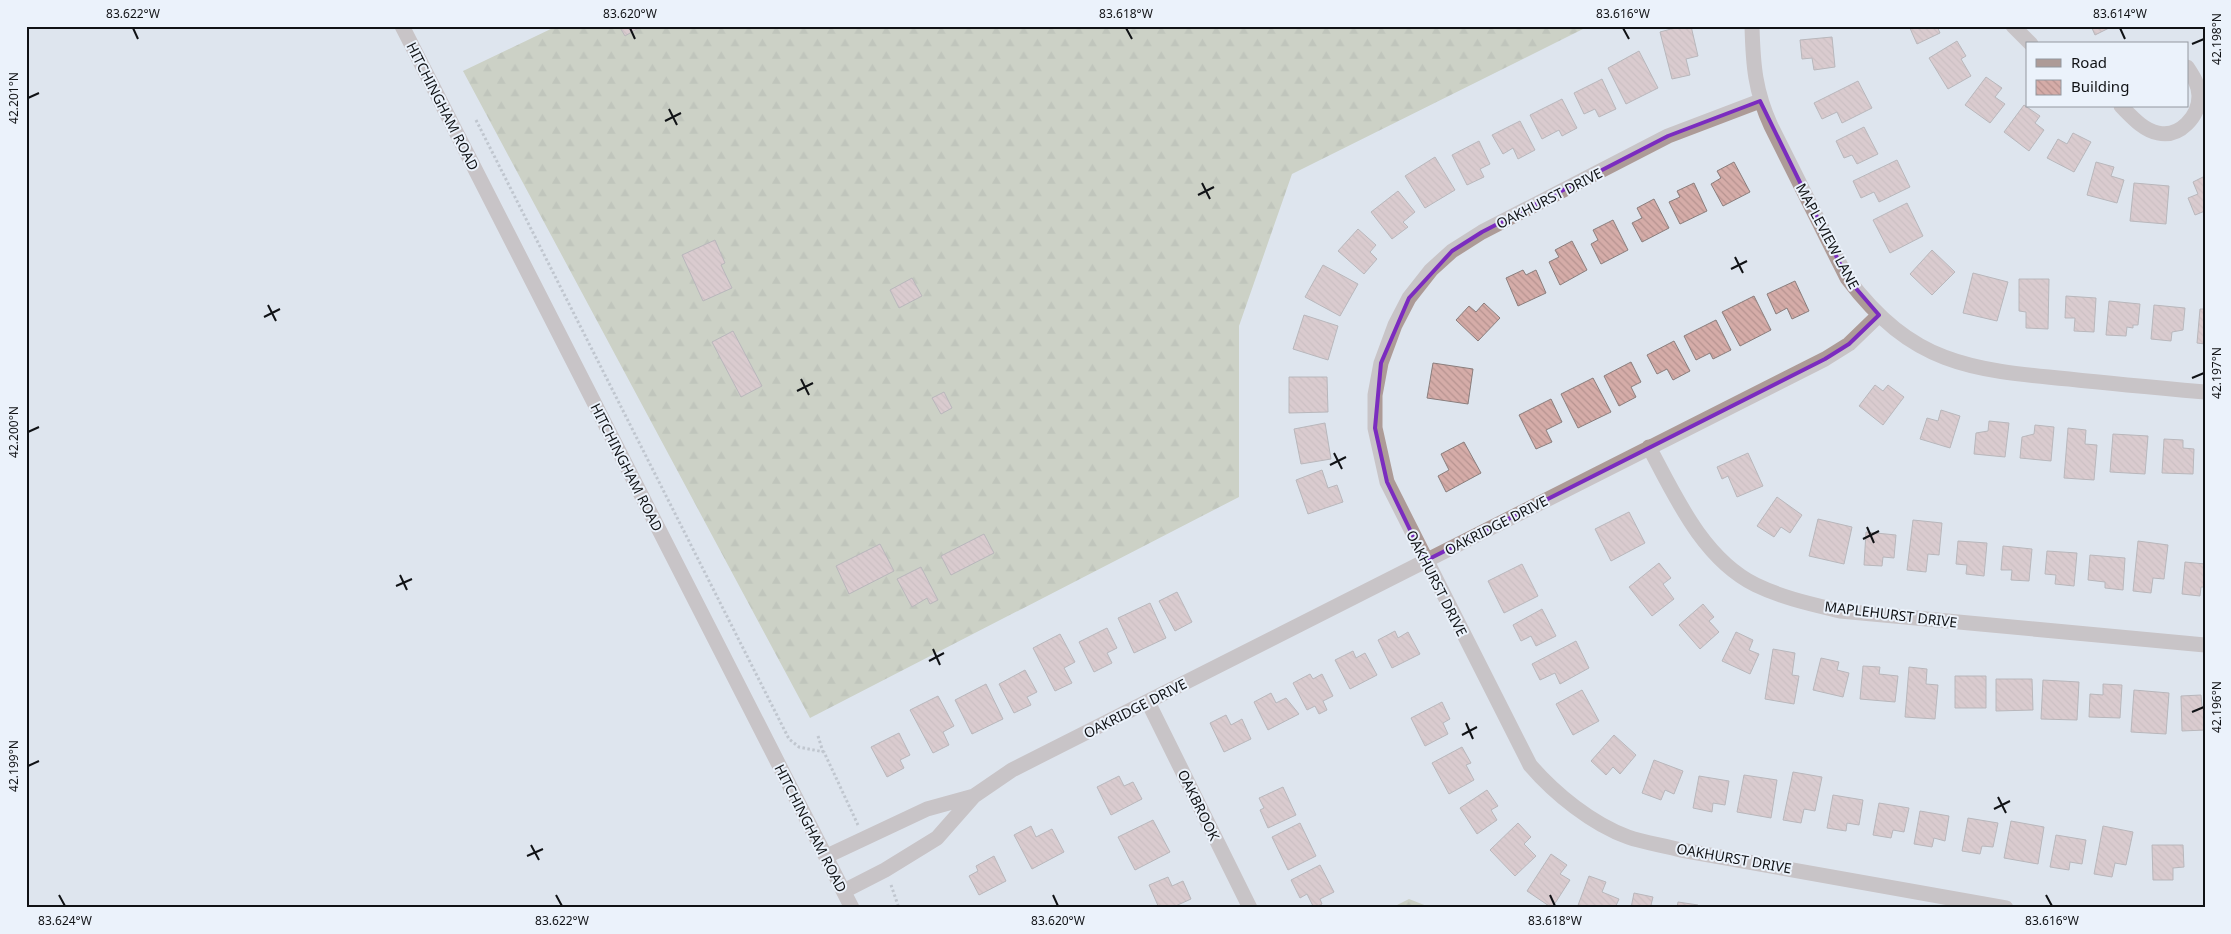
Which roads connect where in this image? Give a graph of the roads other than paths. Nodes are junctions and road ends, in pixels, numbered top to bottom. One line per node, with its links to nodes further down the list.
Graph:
1 (402, 26): 15 (street, HITCHINGHAM ROAD)
2 (1752, 26): 6 (street, MAPLEVIEW LANE)
3 (2014, 26): 4 (street)
4 (2029, 42)
5 (2188, 69): 7 (street)
6 (1760, 101): 8 (street, MAPLEVIEW LANE); 11 (street, OAKHURST DRIVE)
7 (2123, 108)
8 (1879, 315): 9 (street, MAPLEVIEW LANE); 10 (street, OAKRIDGE DRIVE)
9 (2205, 392)
10 (1649, 447): 11 (street, OAKRIDGE DRIVE); 12 (street, MAPLEHURST DRIVE)
11 (1425, 561): 13 (street, OAKRIDGE DRIVE); 17 (street, OAKHURST DRIVE)
12 (2205, 645)
13 (1148, 702): 14 (street, OAKRIDGE DRIVE); 19 (street, OAKBROOK)
14 (974, 796): 15 (street, OAKRIDGE DRIVE); 16 (street, OAKRIDGE DRIVE)
15 (828, 856): 16 (street, HITCHINGHAM ROAD)
16 (844, 891): 18 (street, HITCHINGHAM ROAD)
17 (1947, 903): 20 (street, OAKHURST DRIVE)
18 (852, 908)
19 (1250, 908)
20 (2006, 908)

